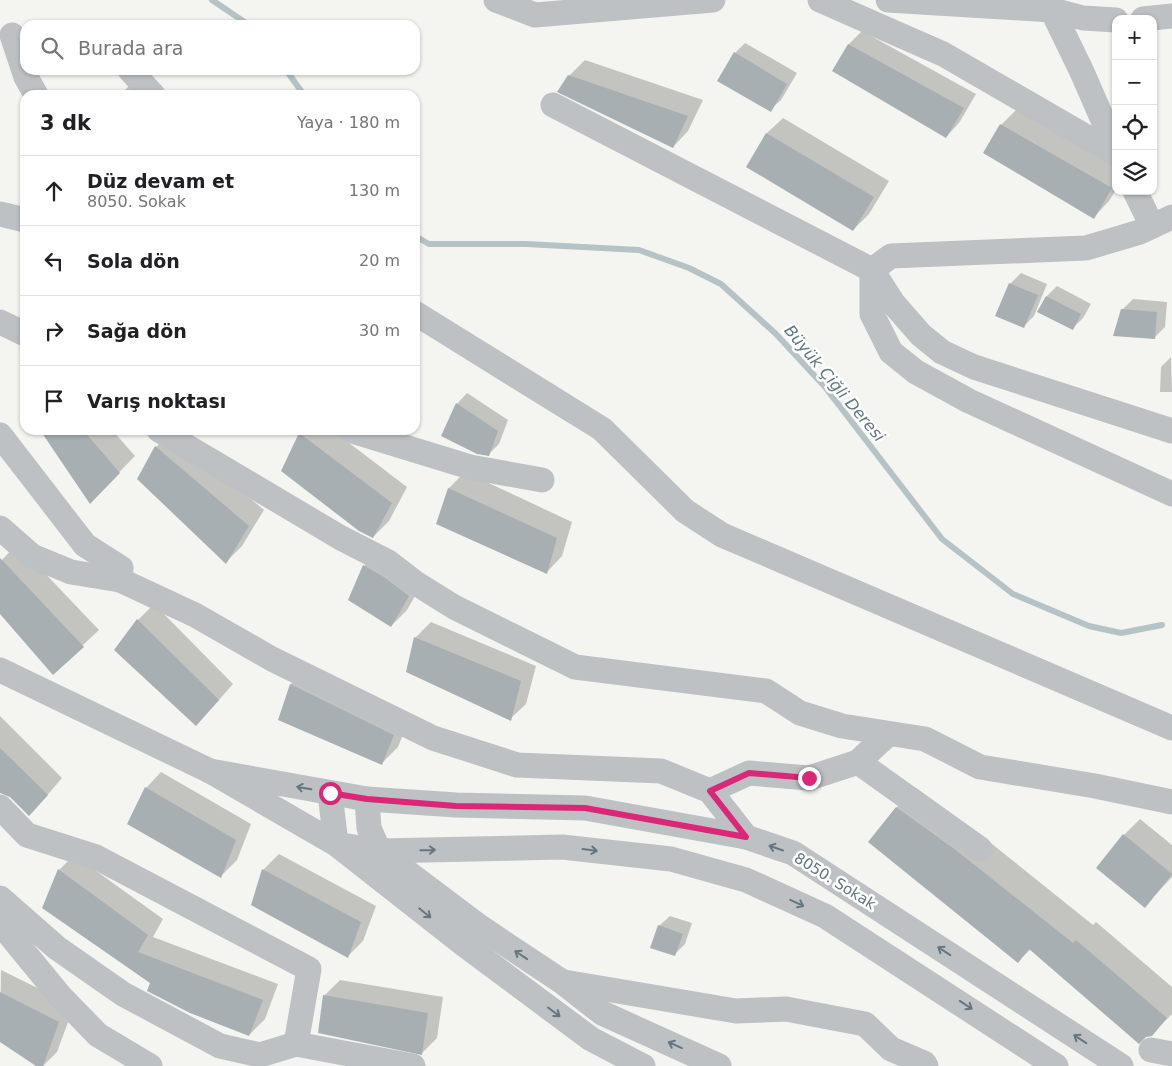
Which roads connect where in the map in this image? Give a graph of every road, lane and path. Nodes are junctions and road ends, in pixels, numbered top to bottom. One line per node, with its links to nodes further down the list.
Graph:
1 (496, 0): 2 (street)
2 (713, 0)
3 (820, 0): 17 (street)
4 (888, 0): 5 (street)
5 (1047, 5): 8 (street); 16 (street)
6 (1172, 16): 7 (street)
7 (1157, 18)
8 (1112, 20)
9 (12, 36): 10 (street)
10 (20, 59)
11 (25, 75): 13 (street)
12 (135, 75): 14 (street)
13 (33, 90)
14 (148, 90)
15 (553, 105): 22 (street)
16 (1112, 142)
17 (1112, 152)
18 (1139, 195): 21 (street)
19 (0, 214): 20 (street)
20 (20, 219)
21 (1162, 222): 22 (street)
22 (872, 270): 26 (street); 31 (street)
23 (420, 316): 35 (street)
24 (0, 322): 25 (street)
25 (20, 332)
26 (1172, 431)
27 (0, 435): 33 (street)
28 (167, 435): 36 (street)
29 (365, 435): 30 (street)
30 (542, 480)
31 (1172, 494)
32 (0, 528): 33 (street)
33 (120, 580): 39 (street)
34 (0, 670): 38 (street)
35 (1172, 728)
36 (887, 735): 37 (street); 42 (street)
37 (858, 762): 39 (street); 46 (street)
38 (210, 771): 40 (street, 8050. Sokak, one-way to 38); 45 (street)
39 (710, 791): 44 (street)
40 (330, 793): 41 (street, 8050. Sokak); 45 (street)
41 (367, 799): 44 (street, 8050. Sokak); 47 (street)
42 (1172, 802)
43 (0, 807): 51 (street)
44 (746, 837): 58 (street, 8050. Sokak, one-way to 44)
45 (336, 844): 47 (street); 55 (street, one-way to 55)
46 (980, 849)
47 (380, 851): 50 (street, one-way to 47); 57 (street, one-way to 57)
48 (0, 898): 51 (street)
49 (0, 923): 53 (street)
50 (561, 981): 52 (street); 56 (street, one-way to 50)
51 (296, 1044): 54 (street)
52 (926, 1065)
53 (150, 1066)
54 (413, 1066)
55 (643, 1066)
56 (719, 1066)
57 (1056, 1066)
58 (1121, 1066)

